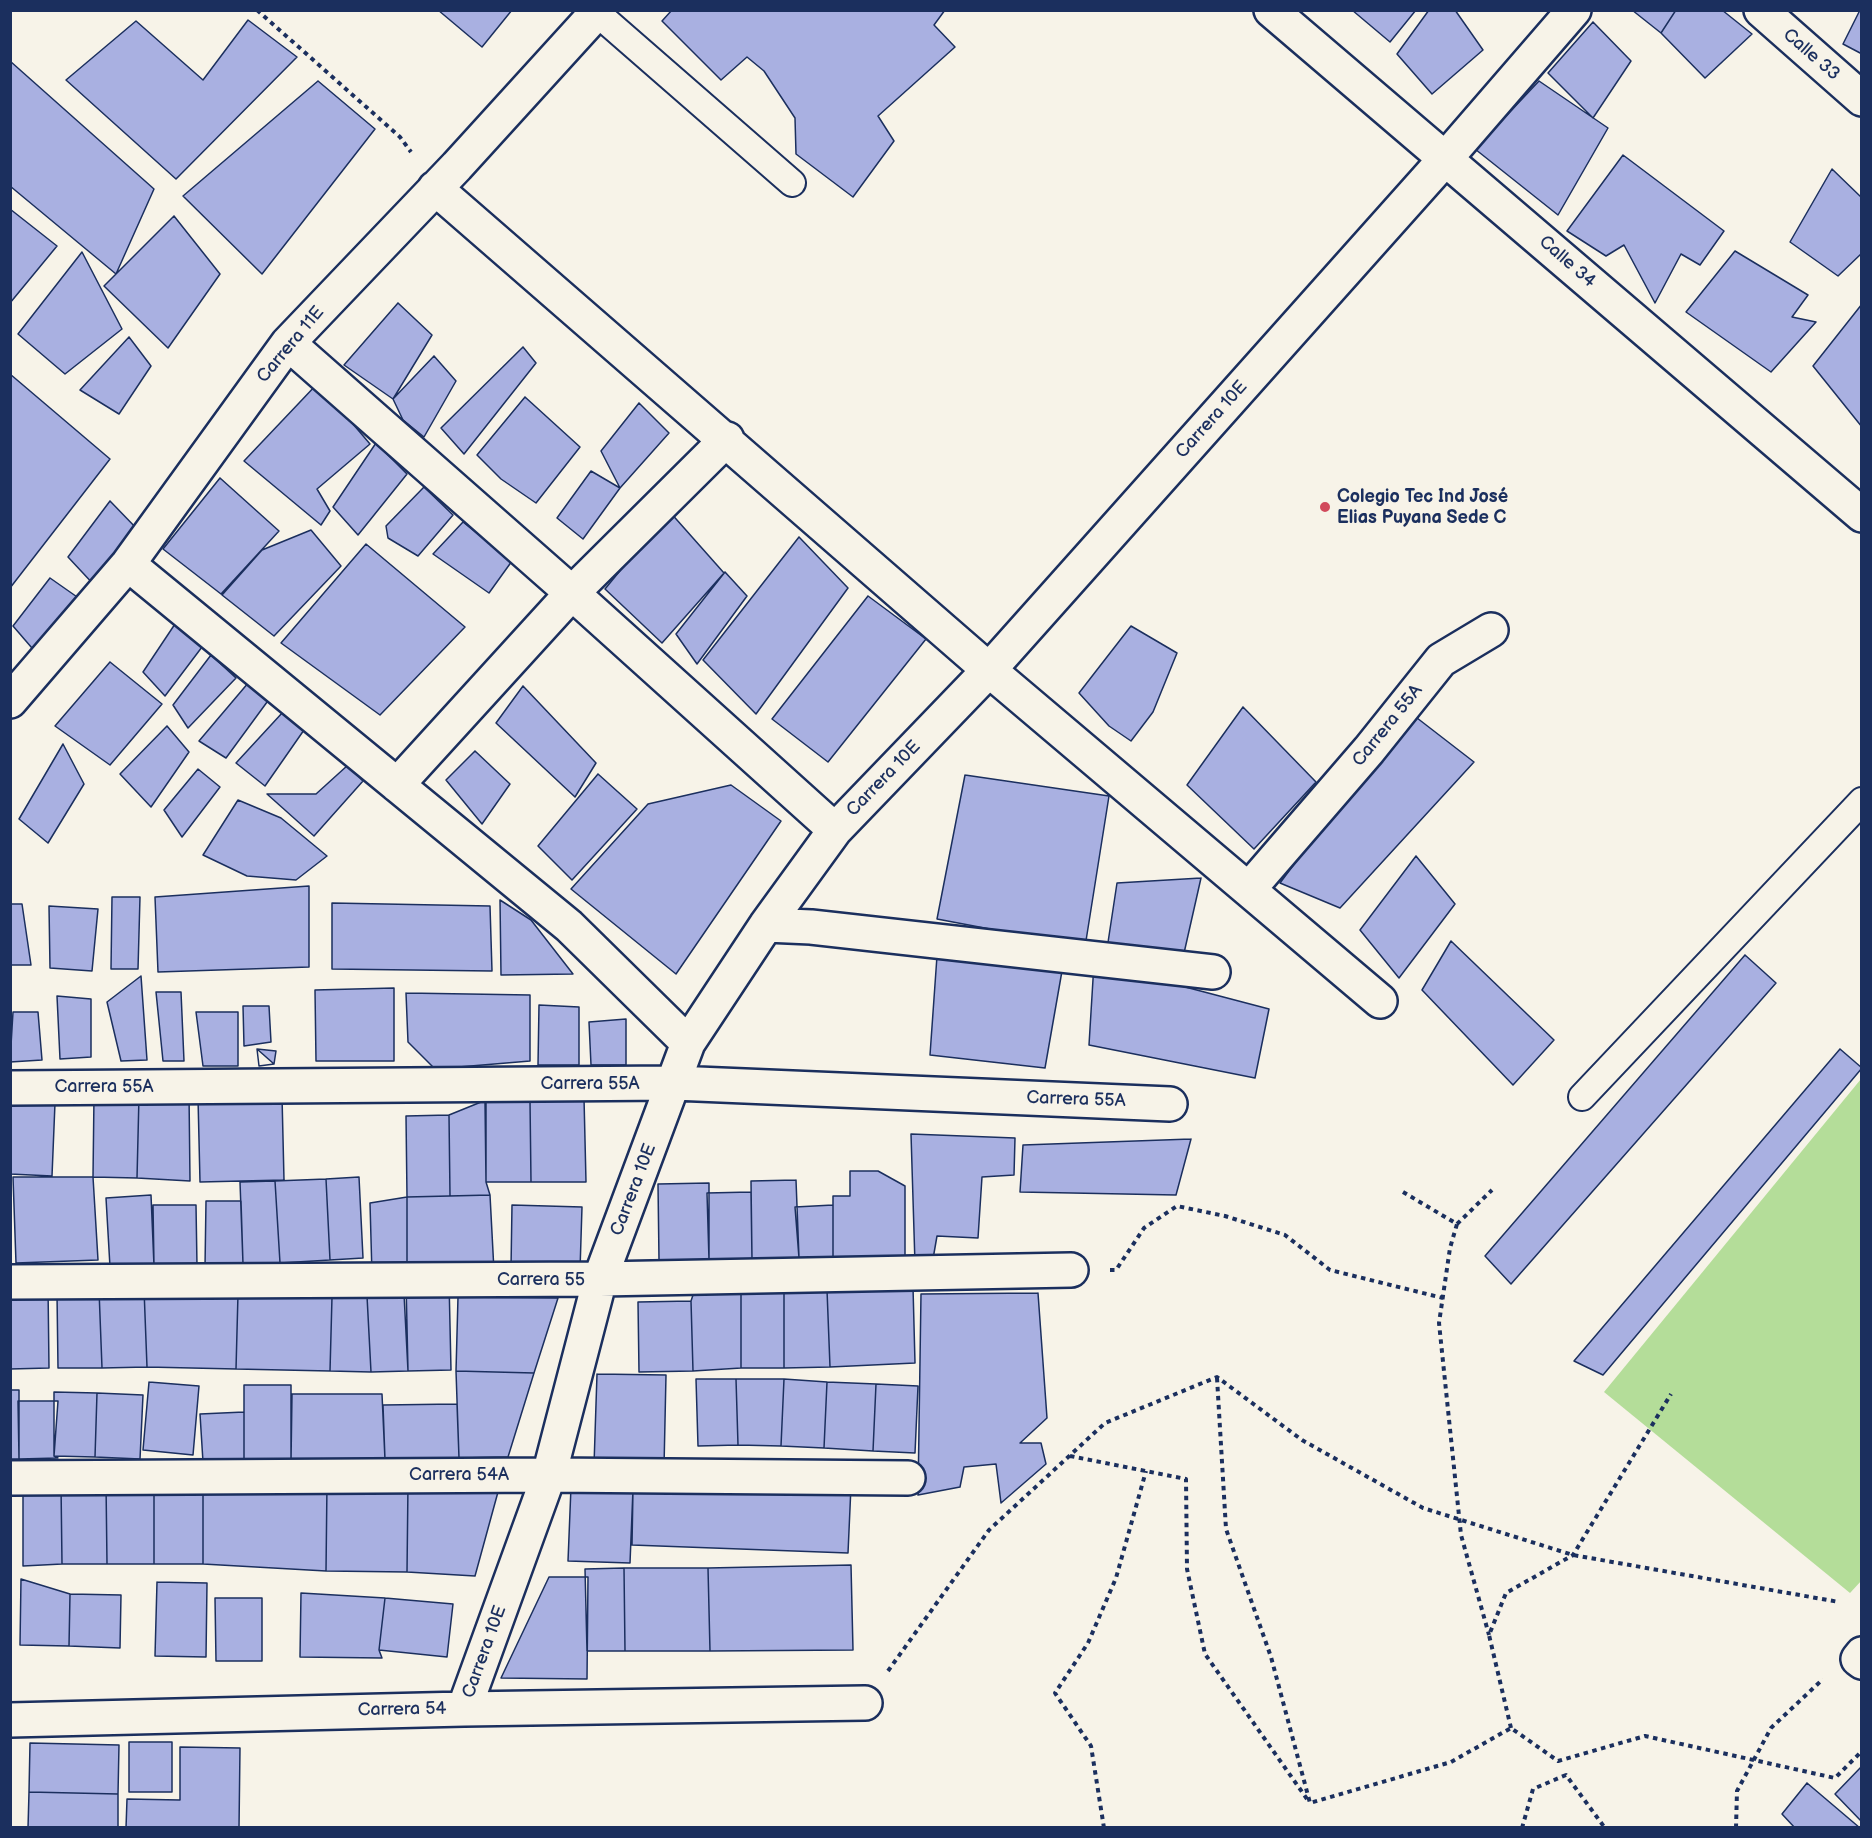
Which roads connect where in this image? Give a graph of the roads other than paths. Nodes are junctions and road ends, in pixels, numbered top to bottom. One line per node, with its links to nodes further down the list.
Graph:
1 (1271, 10): 6 (street, Calle 34)
2 (1574, 10): 6 (street, Carrera 10E)
3 (1761, 10): 5 (street, Calle 33)
4 (598, 12): 7 (lane); 8 (street, Carrera 11E)
5 (1862, 99)
6 (1446, 158): 11 (street, Calle 34); 15 (street, Carrera 10E)
7 (792, 183)
8 (435, 188): 9 (street, Carrera 11E); 10 (street)
9 (288, 343): 12 (street, Carrera 11E); 13 (street)
10 (727, 439): 13 (street); 15 (street)
11 (1862, 515)
12 (128, 564): 16 (street, Carrera 11E); 17 (street)
13 (572, 592): 17 (street); 19 (street)
14 (1491, 630): 20 (street, Carrera 55A)
15 (989, 670): 19 (street, Carrera 10E); 20 (street)
16 (10, 701)
17 (397, 786): 24 (street)
18 (1862, 801): 27 (lane)
19 (835, 830): 21 (street, Carrera 10E)
20 (1249, 890): 23 (street)
21 (766, 925): 22 (street); 24 (street, Carrera 10E)
22 (1213, 972)
23 (1380, 1000)
24 (688, 1043): 25 (street, Carrera 10E)
25 (674, 1083): 26 (street, Carrera 55A); 28 (street, Carrera 55A); 30 (street, Carrera 10E)
26 (10, 1088)
27 (1582, 1097)
28 (1170, 1104)
29 (1071, 1270): 30 (street, Carrera 55)
30 (600, 1279): 31 (street, Carrera 55); 32 (street, Carrera 10E)
31 (10, 1282)
32 (549, 1475): 33 (street, Carrera 54A); 34 (street, Carrera 54A); 36 (street, Carrera 10E)
33 (10, 1478)
34 (908, 1478)
35 (865, 1703): 36 (street, Carrera 54)
36 (464, 1709): 37 (street, Carrera 54)
37 (10, 1720)

